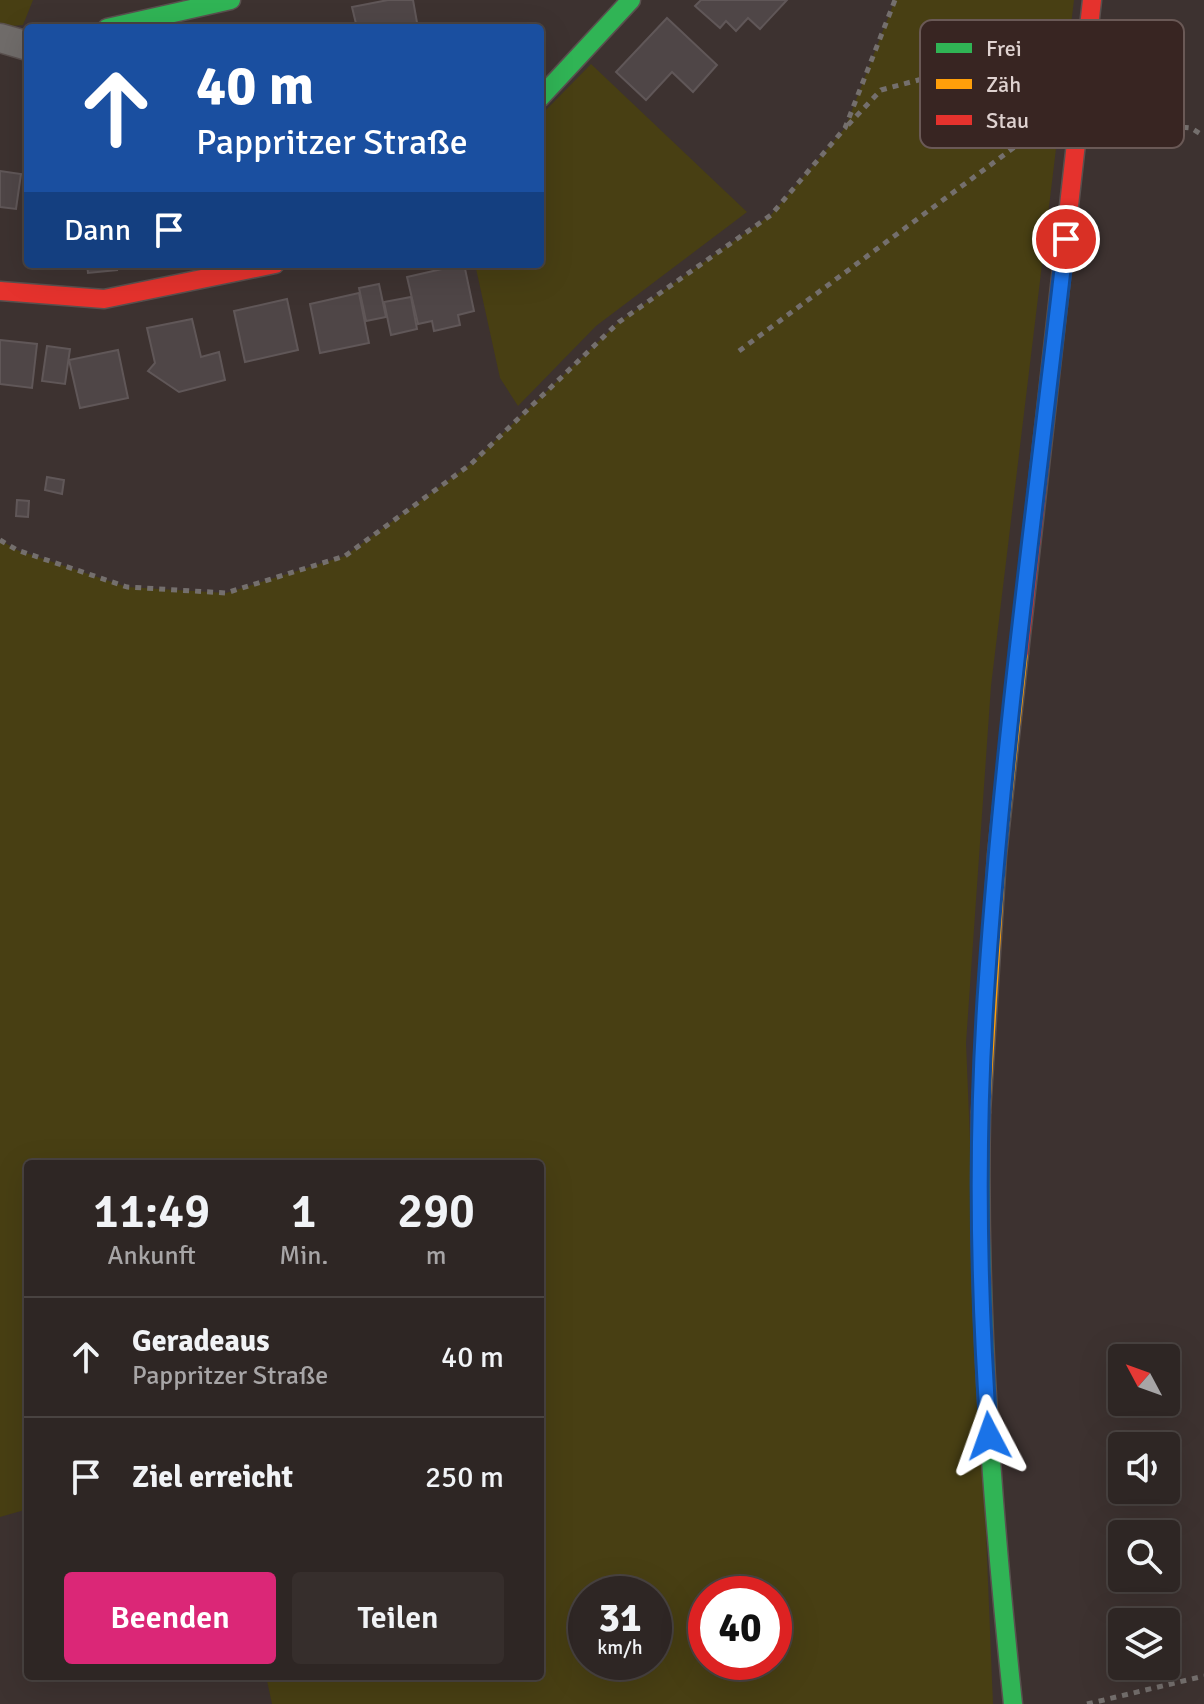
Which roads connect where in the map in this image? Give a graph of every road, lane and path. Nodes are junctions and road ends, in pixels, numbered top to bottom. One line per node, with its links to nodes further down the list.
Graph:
1 (231, 0): 6 (street)
2 (631, 0): 10 (street)
3 (895, 0): 12 (path)
4 (1092, 0): 5 (street)
5 (1090, 20)
6 (125, 24)
7 (0, 38): 8 (street)
8 (24, 45)
9 (920, 80): 12 (path)
10 (544, 94)
11 (1184, 127): 13 (path)
12 (845, 128): 19 (path)
13 (1204, 136)
14 (1014, 148): 18 (path)
15 (1075, 148): 21 (street)
16 (255, 268): 17 (street)
17 (0, 291)
18 (739, 351)
19 (0, 540)
20 (1204, 1676): 22 (path)
21 (1013, 1704)
22 (1087, 1704)

